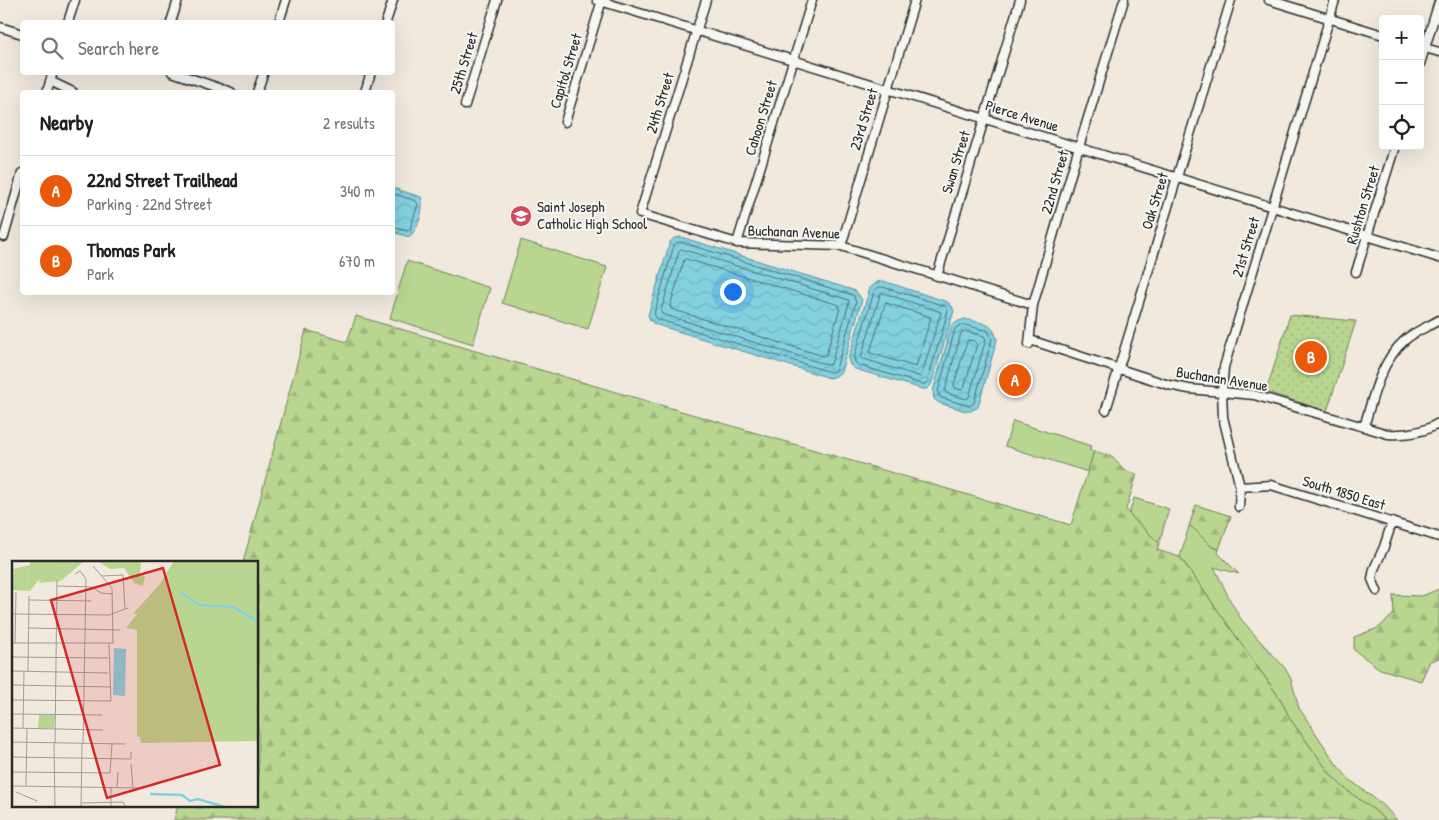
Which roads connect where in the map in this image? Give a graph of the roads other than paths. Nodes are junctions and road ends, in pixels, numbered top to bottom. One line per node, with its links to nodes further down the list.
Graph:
1 (75, 0): 17 (street)
2 (178, 0): 18 (street)
3 (286, 0): 19 (street)
4 (393, 0): 20 (street)
5 (497, 0): 40 (street, 25th Street)
6 (600, 0): 22 (street, Pierce Avenue); 42 (street, Capitol Street)
7 (706, 0): 22 (street, 24th Street)
8 (812, 0): 28 (street, Cahoon Street)
9 (915, 0): 34 (street, 23rd Street)
10 (1020, 0): 41 (street, Swan Street)
11 (1124, 0): 43 (street, 22nd Street)
12 (1231, 0): 45 (street, Oak Street)
13 (1269, 0): 16 (street)
14 (1336, 0): 16 (street, 21st Street)
15 (1439, 2): 25 (street)
16 (1330, 19): 24 (street); 47 (street, 21st Street)
17 (69, 20)
18 (172, 20)
19 (280, 20)
20 (387, 20)
21 (0, 26): 23 (street)
22 (696, 30): 28 (street, Pierce Avenue); 48 (street, 24th Street)
23 (20, 33)
24 (1379, 34)
25 (1424, 44)
26 (1424, 47): 27 (street)
27 (1439, 52)
28 (793, 60): 34 (street, Pierce Avenue); 51 (street, Cahoon Street)
29 (52, 75): 33 (street)
30 (181, 75): 37 (street)
31 (263, 75): 38 (street)
32 (370, 75): 39 (street)
33 (50, 82): 35 (street); 36 (street)
34 (888, 89): 41 (street, Pierce Avenue); 52 (street, 23rd Street)
35 (48, 90)
36 (68, 90)
37 (225, 90)
38 (259, 90)
39 (366, 90)
40 (465, 105)
41 (984, 118): 43 (street, Pierce Avenue); 55 (street, Swan Street)
42 (565, 122)
43 (1079, 147): 45 (street, Pierce Avenue); 56 (street, 22nd Street)
44 (1394, 150): 49 (street, Rushton Street)
45 (1177, 177): 47 (street, Pierce Avenue); 59 (street, Oak Street)
46 (20, 191): 50 (street)
47 (1273, 207): 49 (street, Pierce Avenue); 60 (street, 21st Street)
48 (640, 214): 51 (street, Buchanan Avenue)
49 (1368, 236): 53 (street, Pierce Avenue); 54 (street, Rushton Street)
50 (4, 237)
51 (737, 243): 52 (street, Buchanan Avenue)
52 (841, 246): 55 (street, Buchanan Avenue)
53 (1439, 258)
54 (1356, 272)
55 (937, 276): 56 (street, Buchanan Avenue)
56 (1033, 305): 58 (street, 22nd Street)
57 (1439, 320): 63 (street)
58 (1030, 342): 59 (street, Buchanan Avenue)
59 (1119, 368): 60 (street, Buchanan Avenue); 61 (street, Oak Street)
60 (1222, 391): 63 (street, Buchanan Avenue); 64 (street, 21st Street)
61 (1106, 410)
62 (1439, 423): 63 (street, Buchanan Avenue)
63 (1364, 427)
64 (1240, 487): 65 (street, 21st Street); 66 (street, South 1850 East)
65 (1239, 507)
66 (1392, 522): 67 (street, South 1850 East); 68 (street)
67 (1439, 537)
68 (1377, 591)

